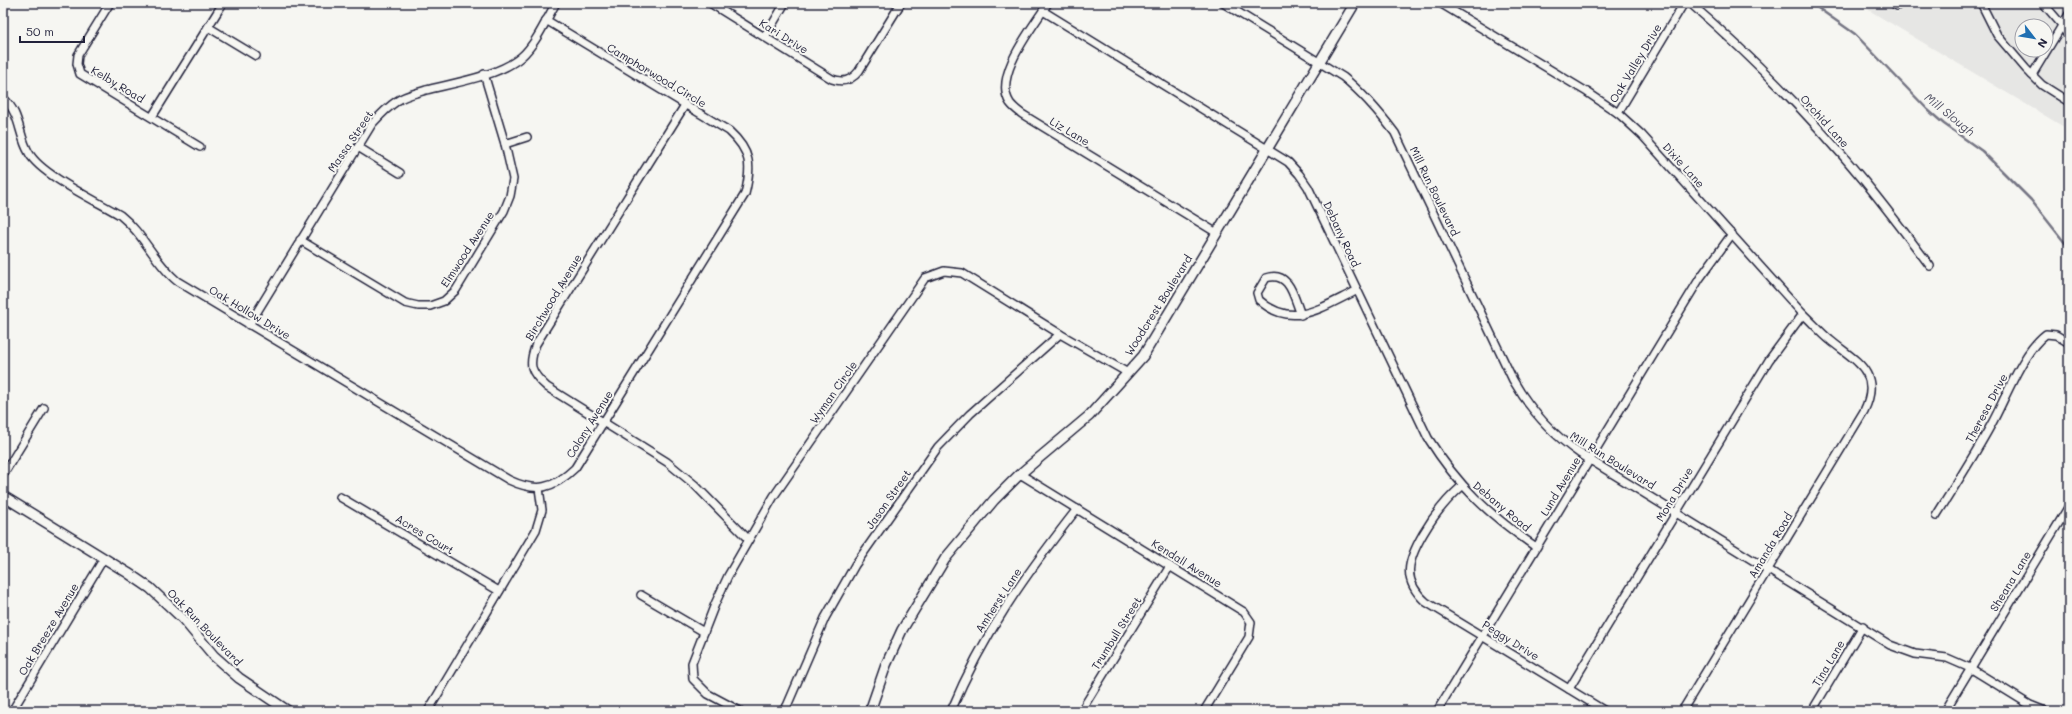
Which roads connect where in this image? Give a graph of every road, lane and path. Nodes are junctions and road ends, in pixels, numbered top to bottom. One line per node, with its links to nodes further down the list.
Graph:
1 (110, 3): 30 (street, Kelby Road)
2 (223, 3): 19 (street)
3 (556, 3): 17 (street, Massa Street)
4 (710, 3): 20 (street, Kari Drive)
5 (786, 3): 20 (street)
6 (901, 3): 20 (street, Kari Drive)
7 (1048, 3): 15 (street, Liz Lane)
8 (1223, 3): 23 (street, Mill Run Boulevard)
9 (1355, 3): 23 (street, Woodcrest Boulevard)
10 (1440, 3): 29 (street, Dixie Lane)
11 (1684, 3): 29 (street, Oak Valley Drive)
12 (1690, 3): 41 (street, Orchid Lane)
13 (1981, 3): 25 (street)
14 (2043, 3): 18 (street)
15 (1043, 11): 35 (street, Debany Road); 38 (street, Liz Lane)
16 (2069, 14): 18 (street)
17 (546, 20): 24 (street, Massa Street); 28 (street, Camphorwood Circle)
18 (2062, 25): 21 (street); 25 (street)
19 (208, 27): 22 (street); 30 (street)
20 (765, 37)
21 (2069, 38)
22 (256, 56)
23 (1320, 62): 35 (street, Woodcrest Boulevard); 52 (street, Mill Run Boulevard)
24 (484, 74): 32 (street, Elmwood Avenue); 33 (street, Massa Street)
25 (2032, 75): 27 (street)
26 (3, 98): 45 (street, Oak Hollow Drive)
27 (2069, 102)
28 (685, 105): 36 (street, Camphorwood Circle); 51 (street, Birchwood Avenue)
29 (1618, 113): 39 (street, Dixie Lane)
30 (152, 117): 34 (street, Kelby Road)
31 (527, 137): 32 (street)
32 (505, 144): 40 (street, Elmwood Avenue)
33 (358, 147): 37 (street); 40 (street, Massa Street)
34 (200, 148)
35 (1267, 149): 38 (street, Woodcrest Boulevard); 42 (street, Debany Road)
36 (748, 156): 51 (street, Colony Avenue)
37 (400, 173)
38 (1216, 233): 48 (street, Woodcrest Boulevard)
39 (1732, 234): 43 (street, Dixie Lane); 52 (street, Lund Avenue)
40 (300, 240): 45 (street, Massa Street)
41 (1930, 266)
42 (1356, 291): 44 (street); 55 (street, Debany Road)
43 (1803, 314): 49 (street, Dixie Lane); 61 (street, Mona Drive)
44 (1301, 315): 44 (street)
45 (249, 325): 56 (street, Oak Hollow Drive)
46 (1060, 334): 48 (street, Wyman Circle); 63 (street, Wyman Circle); 79 (street, Jason Street)
47 (2069, 344): 62 (street, Theresa Drive)
48 (1128, 373): 53 (street, Woodcrest Boulevard)
49 (1870, 388): 67 (street, Amanda Road)
50 (44, 408): 54 (street)
51 (604, 422): 56 (street, Colony Avenue); 63 (street, Birchwood Avenue)
52 (1589, 460): 61 (street, Mill Run Boulevard); 64 (street, Lund Avenue)
53 (1020, 474): 60 (street, Kendall Avenue); 80 (street, Woodcrest Boulevard)
54 (3, 475)
55 (1462, 486): 64 (street, Debany Road); 72 (street, Peggy Drive)
56 (539, 488): 68 (street)
57 (3, 496): 65 (street, Oak Run Boulevard)
58 (340, 497): 68 (street, Acres Court)
59 (2069, 506): 73 (street, Sheana Lane)
60 (1077, 509): 66 (street, Kendall Avenue); 81 (street, Amherst Lane)
61 (1676, 513): 67 (street, Mill Run Boulevard); 74 (street, Mona Drive)
62 (1936, 516)
63 (748, 539): 71 (street, Wyman Circle)
64 (1536, 547): 72 (street, Lund Avenue)
65 (104, 558): 75 (street, Oak Breeze Avenue); 76 (street, Oak Run Boulevard)
66 (1170, 566): 82 (street, Trumbull Street); 83 (street, Kendall Avenue)
67 (1768, 569): 70 (street, Mill Run Boulevard); 86 (street, Amanda Road)
68 (499, 591): 77 (street)
69 (641, 595): 71 (street)
70 (1863, 626): 73 (street, Mill Run Boulevard); 87 (street, Tina Lane)
71 (704, 632): 78 (street, Wyman Circle)
72 (1482, 635): 74 (street, Peggy Drive); 84 (street, Lund Avenue)
73 (1970, 668): 88 (street, Sheana Lane); 89 (street, Mill Run Boulevard)
74 (1569, 689): 85 (street, Peggy Drive)
75 (12, 711)
76 (288, 711)
77 (428, 711)
78 (740, 711)
79 (782, 711)
80 (870, 711)
81 (951, 711)
82 (1081, 711)
83 (1204, 711)
84 (1436, 711)
85 (1605, 711)
86 (1682, 711)
87 (1812, 711)
88 (1945, 711)
89 (2045, 711)

